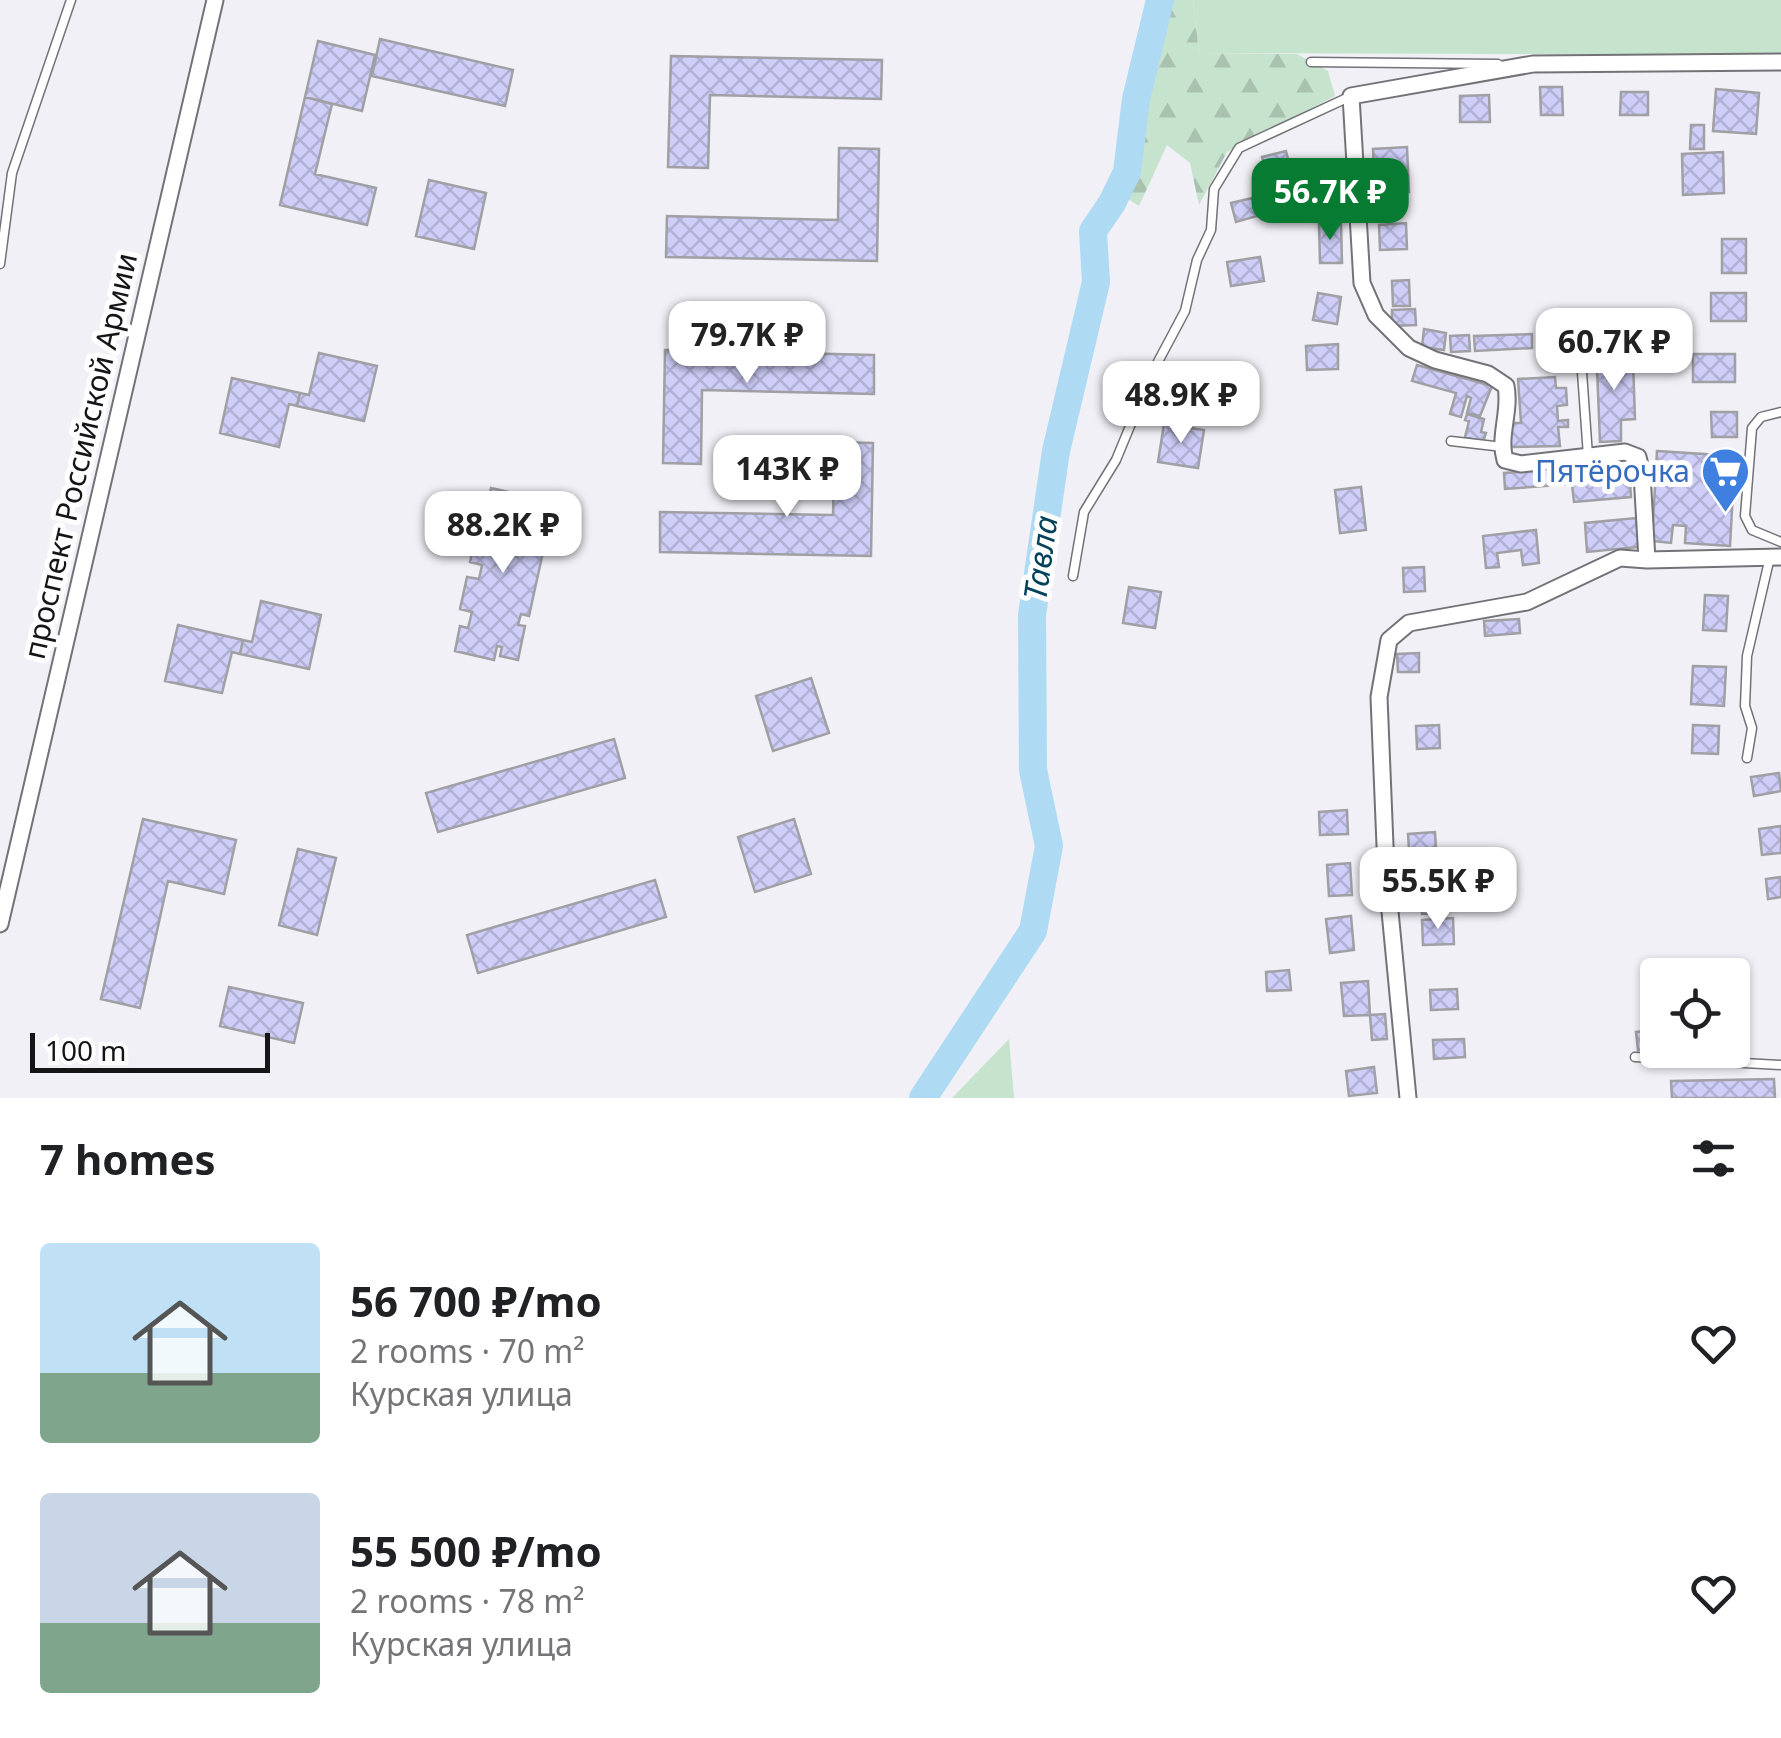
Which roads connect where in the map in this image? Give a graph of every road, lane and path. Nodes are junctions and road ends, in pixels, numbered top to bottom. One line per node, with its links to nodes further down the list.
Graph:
1 (70, 0): 8 (lane)
2 (215, 0): 20 (street, проспект Российской Армии)
3 (1311, 62): 5 (lane)
4 (1781, 62): 5 (street)
5 (1533, 64): 6 (street)
6 (1350, 96): 13 (street); 18 (lane)
7 (0, 171): 8 (lane)
8 (12, 172): 9 (lane)
9 (0, 264)
10 (1582, 372): 14 (lane)
11 (1781, 412): 15 (lane)
12 (1451, 441): 13 (lane)
13 (1503, 448): 14 (street)
14 (1588, 456): 17 (street)
15 (1781, 542)
16 (1776, 557): 17 (street); 19 (lane)
17 (1647, 560): 23 (street)
18 (1073, 576)
19 (1747, 758)
20 (0, 924)
21 (1635, 1058): 22 (lane)
22 (1781, 1065)
23 (1408, 1098)

